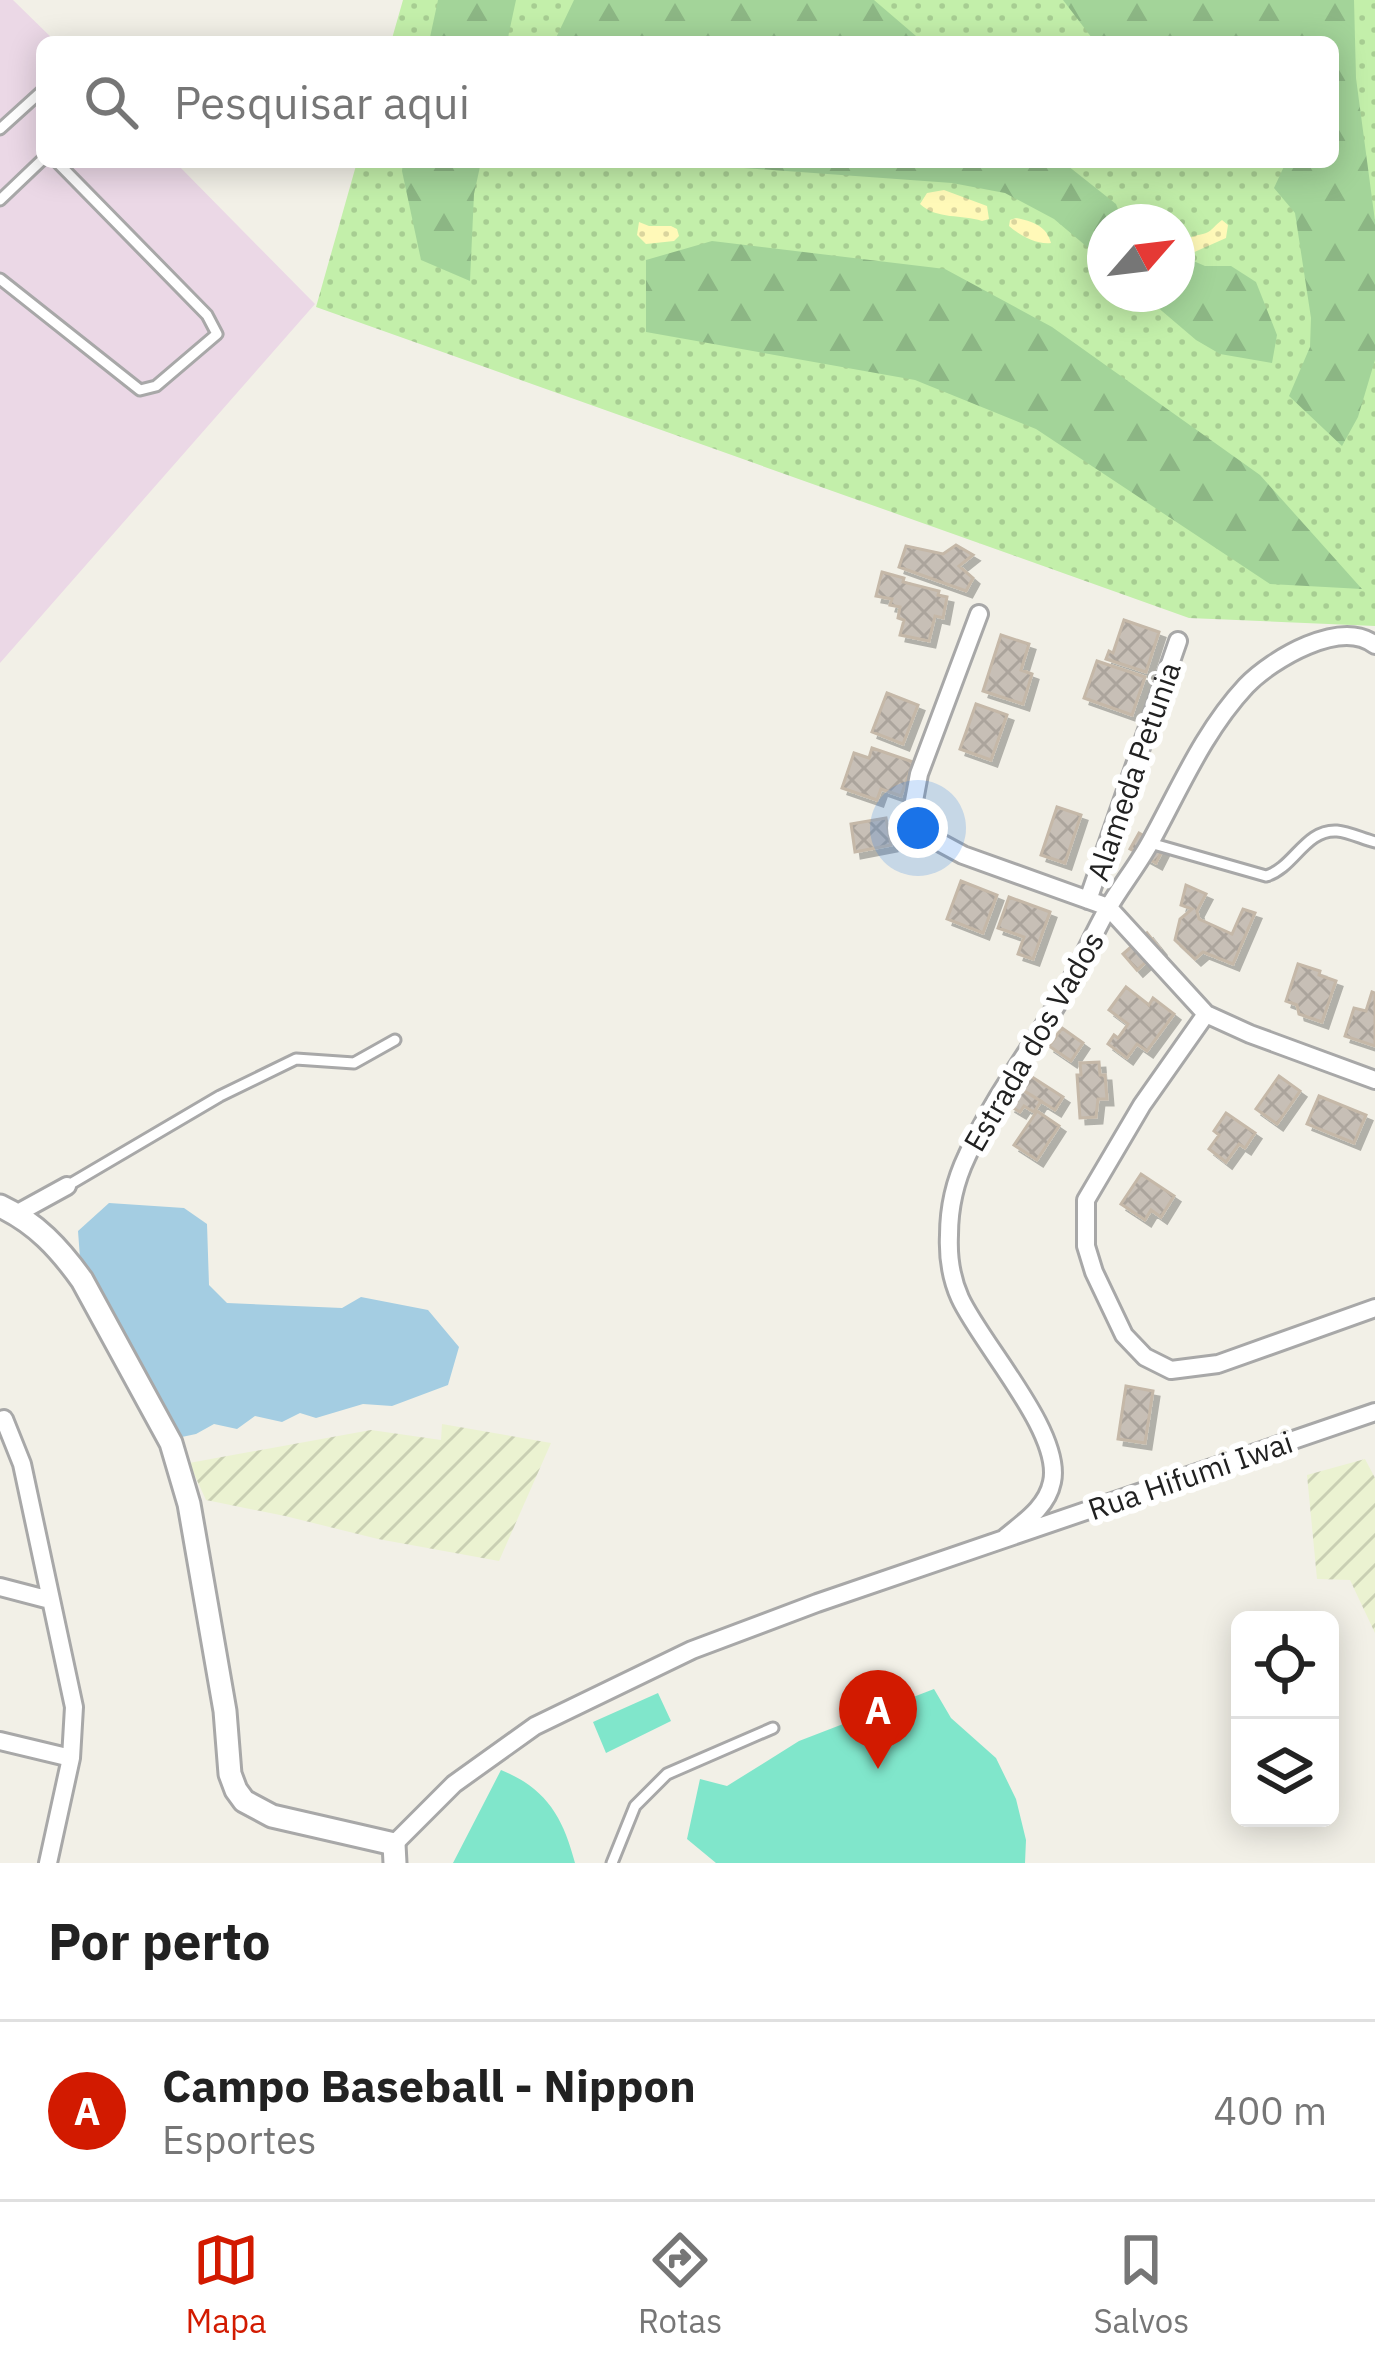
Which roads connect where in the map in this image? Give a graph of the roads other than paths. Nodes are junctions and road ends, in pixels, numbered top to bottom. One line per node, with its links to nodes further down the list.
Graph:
1 (36, 96): 2 (lane)
2 (0, 129)
3 (36, 166): 5 (lane)
4 (63, 168): 6 (lane)
5 (0, 200)
6 (0, 279)
7 (979, 614): 12 (street)
8 (1178, 641): 12 (street, Alameda Petunia)
9 (1374, 643): 11 (street, Estrada dos Vados)
10 (1375, 842): 11 (lane)
11 (1150, 843): 13 (street, Estrada dos Vados)
12 (1088, 900): 13 (street)
13 (1108, 908): 14 (street); 22 (street, Estrada dos Vados)
14 (1206, 1014): 16 (street); 19 (street)
15 (395, 1040): 17 (lane)
16 (1375, 1080)
17 (67, 1186): 18 (street)
18 (8, 1210): 28 (street)
19 (1375, 1309)
20 (1375, 1412): 22 (street, Rua Hifumi Iwai)
21 (2, 1418): 24 (street)
22 (1006, 1537): 28 (street, Rua Hifumi Iwai)
23 (0, 1587): 24 (street)
24 (50, 1600): 27 (street)
25 (773, 1728): 30 (lane)
26 (0, 1741): 27 (street)
27 (70, 1758): 29 (street)
28 (394, 1854)
29 (48, 1863)
30 (612, 1863)

